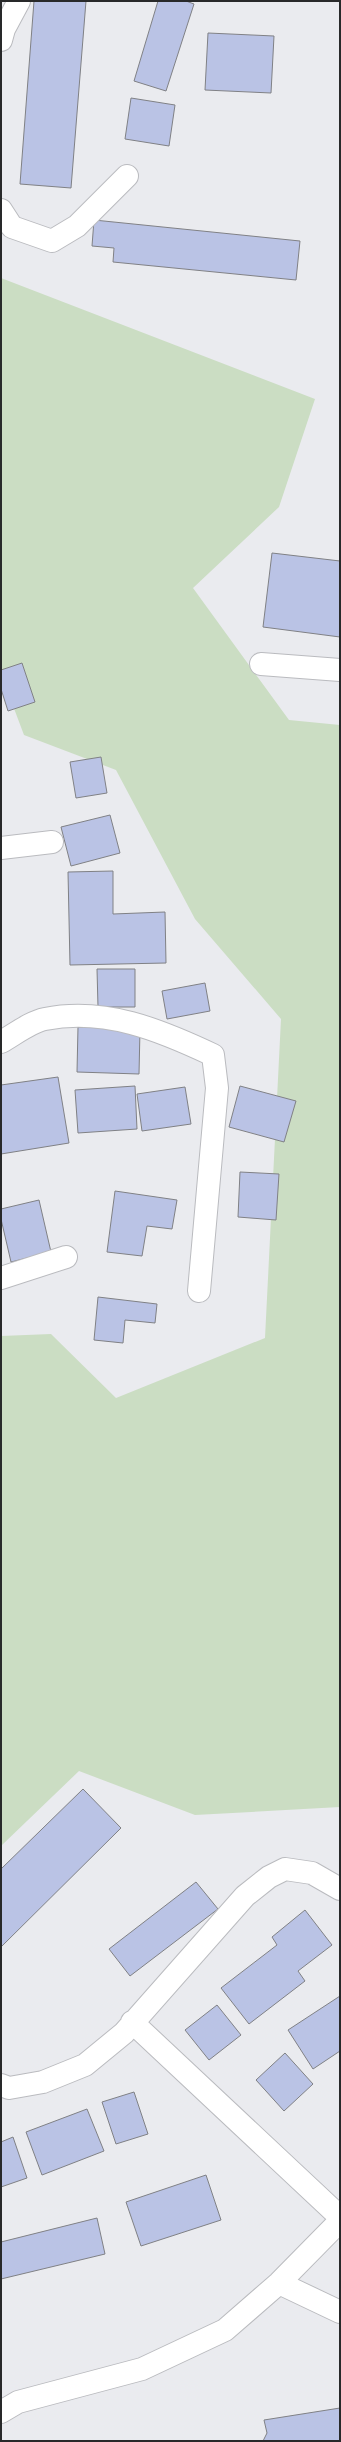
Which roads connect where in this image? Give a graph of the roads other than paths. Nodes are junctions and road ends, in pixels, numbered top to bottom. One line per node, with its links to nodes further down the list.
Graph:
1 (19, 1): 2 (street)
2 (1, 40)
3 (127, 176): 4 (street)
4 (1, 210)
5 (261, 664): 6 (street)
6 (340, 670)
7 (52, 842): 8 (street)
8 (1, 848)
9 (1, 1042): 12 (street)
10 (66, 1257): 11 (street)
11 (1, 1278)
12 (199, 1291)
13 (340, 1889): 14 (street)
14 (132, 2022): 15 (street); 16 (street)
15 (1, 2085)
16 (340, 2217)
17 (340, 2221): 18 (street)
18 (279, 2283): 19 (street); 20 (street)
19 (340, 2312)
20 (1, 2412)

